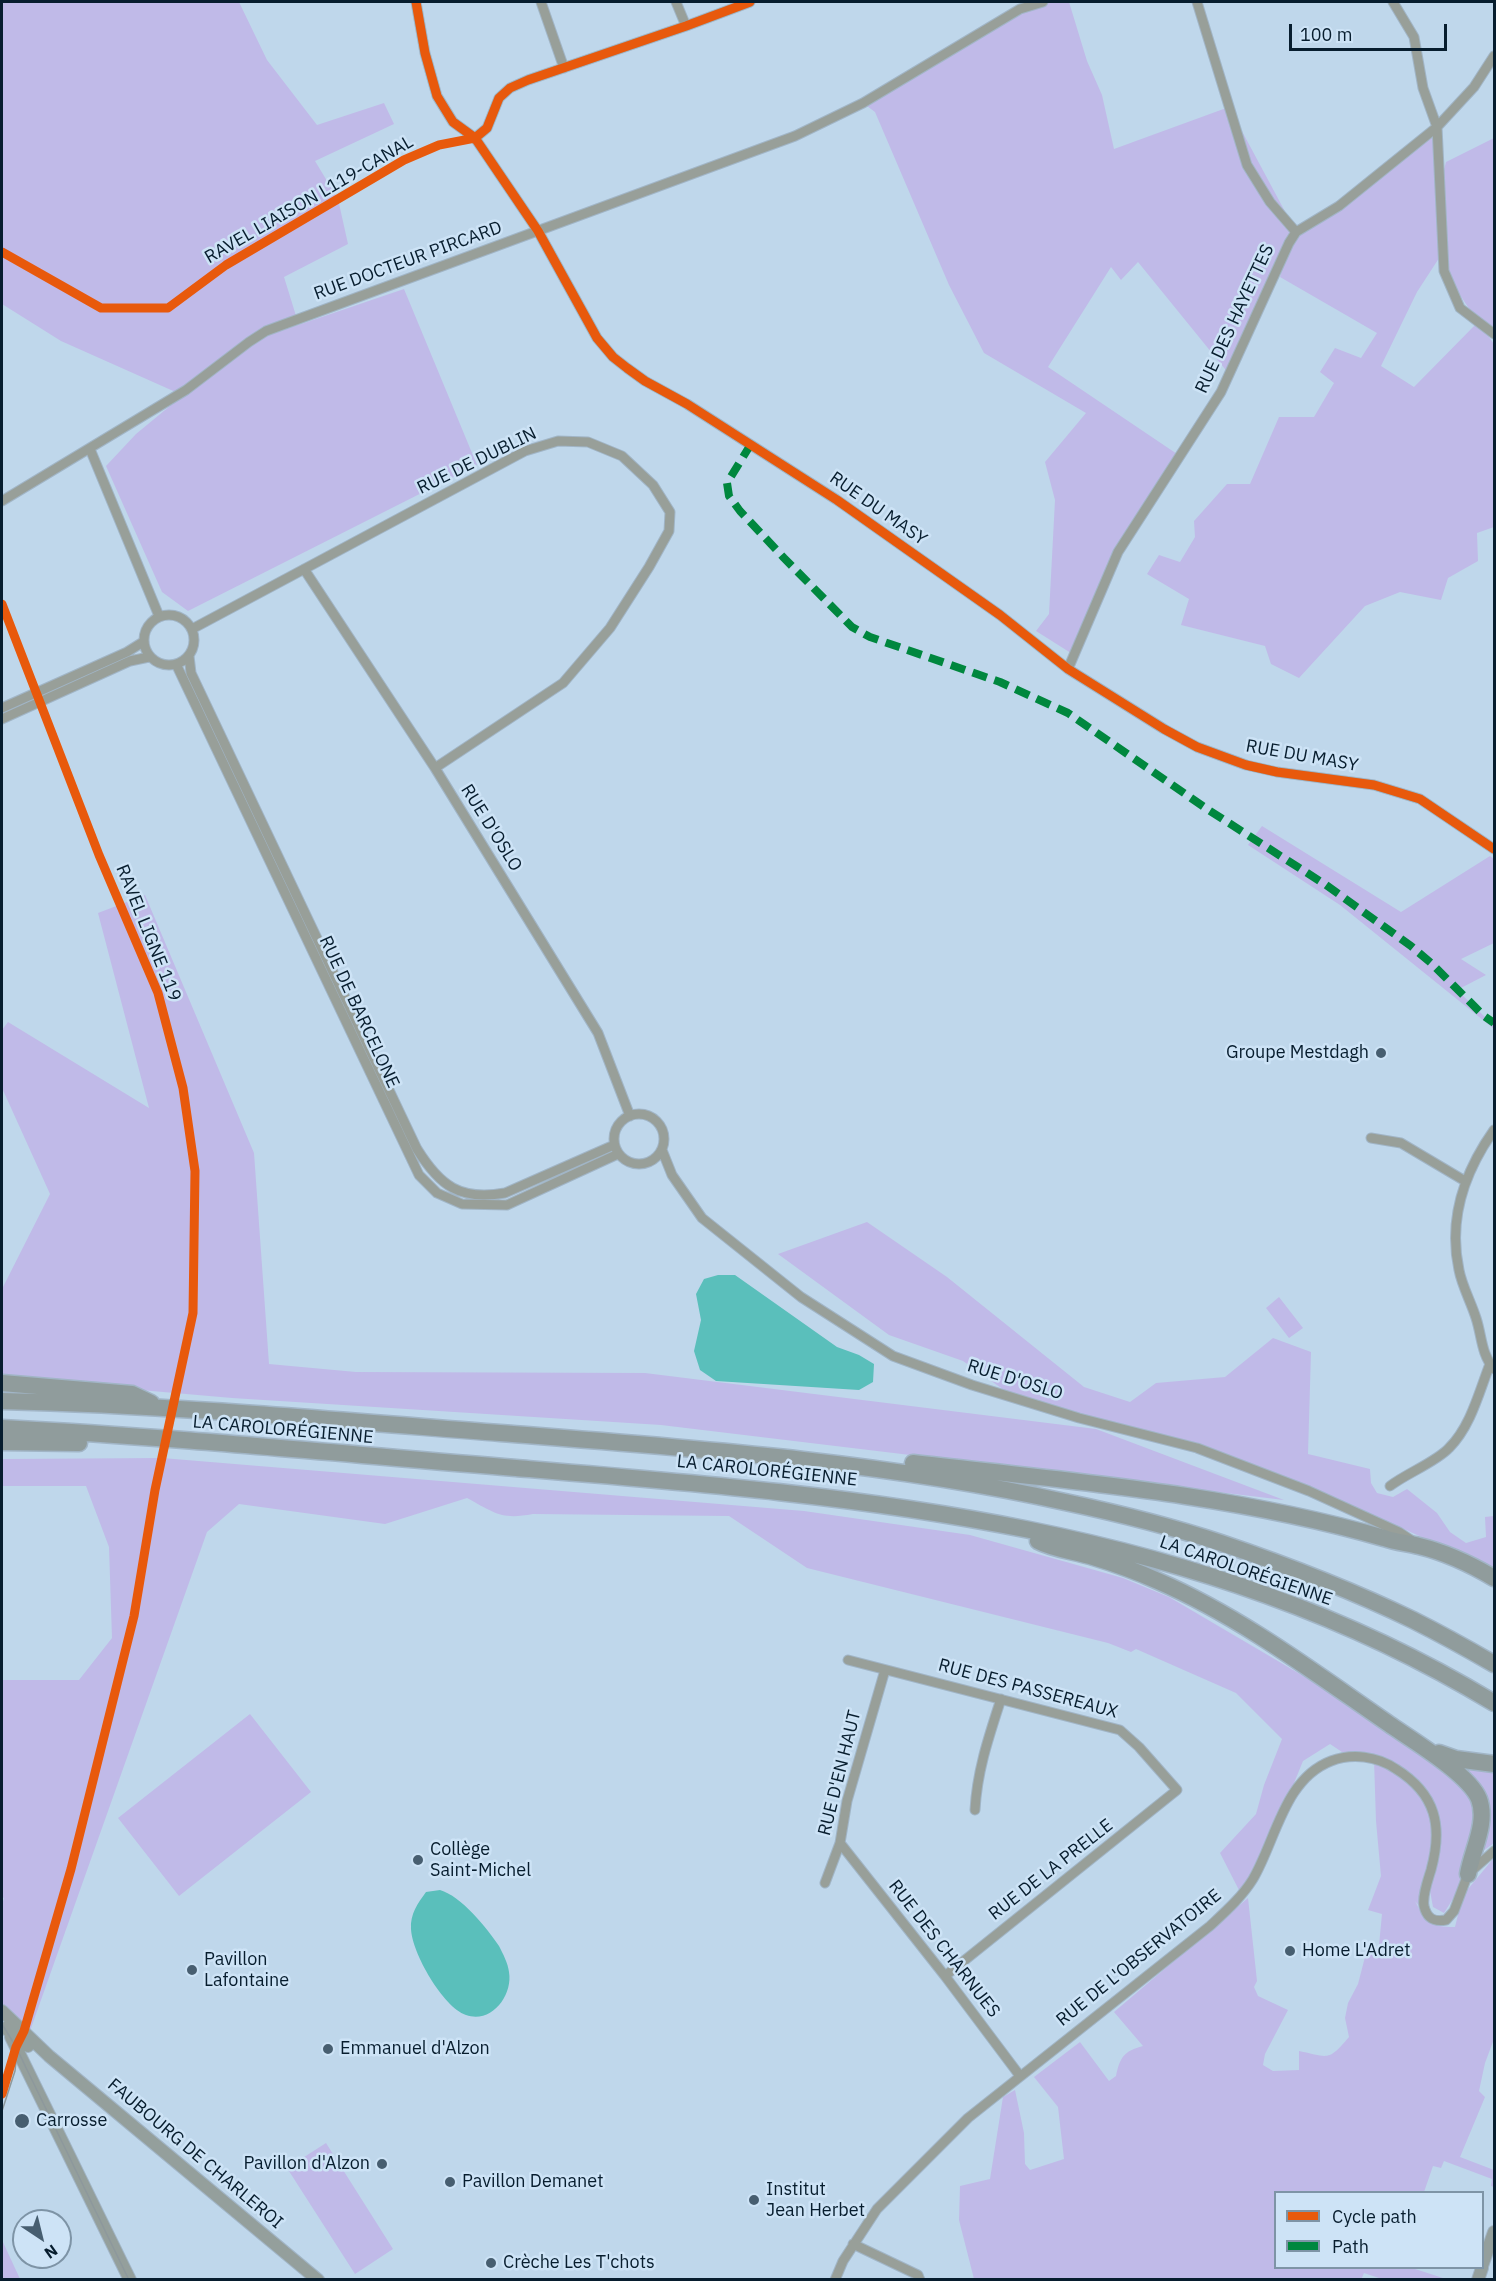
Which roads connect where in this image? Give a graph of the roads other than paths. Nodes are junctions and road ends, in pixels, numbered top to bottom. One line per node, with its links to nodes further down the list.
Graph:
1 (416, 2): 12 (street, RUE DU MASY)
2 (541, 2): 10 (street)
3 (676, 2): 8 (street)
4 (750, 2): 8 (street)
5 (1043, 2): 13 (street, RUE DOCTEUR PIRCARD)
6 (1197, 2): 14 (street)
7 (1393, 2): 11 (street)
8 (686, 26): 10 (street)
9 (1494, 56): 11 (street, RUE DES HAYETTES)
10 (564, 68): 12 (street)
11 (1437, 127): 14 (street, RUE DES HAYETTES); 15 (street)
12 (475, 138): 13 (street, RUE DU MASY)
13 (538, 231): 16 (street, RUE DOCTEUR PIRCARD); 25 (street, RUE DU MASY)
14 (1296, 232): 25 (street, RUE DES HAYETTES)
15 (1494, 334)
16 (90, 449): 17 (street, RUE DOCTEUR PIRCARD); 19 (street)
17 (2, 501)
18 (304, 569): 20 (street, RUE DE DUBLIN); 28 (street, RUE D'OSLO); 28 (street, RUE DE DUBLIN)
19 (159, 616): 20 (street); 21 (street)
20 (192, 629): 22 (street)
21 (143, 642): 23 (street); 26 (street)
22 (189, 656): 24 (street); 33 (street, RUE DE BARCELONE)
23 (149, 657): 24 (street); 27 (street)
24 (176, 664): 33 (street, RUE DE BARCELONE)
25 (1068, 669): 29 (street, RUE DU MASY)
26 (2, 708)
27 (2, 719)
28 (435, 768): 30 (street, RUE D'OSLO)
29 (1494, 849)
30 (630, 1116): 33 (street); 34 (street)
31 (1494, 1130): 35 (street)
32 (1371, 1138): 35 (street)
33 (616, 1150): 34 (street)
34 (662, 1150): 46 (street, RUE D'OSLO)
35 (1465, 1181): 36 (street)
36 (1492, 1367): 44 (street)
37 (2, 1383): 39 (highway)
38 (2, 1401): 39 (highway, LA CAROLORÉGIENNE)
39 (157, 1406): 43 (highway, LA CAROLORÉGIENNE)
40 (2, 1428): 41 (highway, LA CAROLORÉGIENNE)
41 (113, 1436): 42 (highway); 45 (highway, LA CAROLORÉGIENNE)
42 (2, 1442)
43 (826, 1462): 46 (highway); 49 (highway, LA CAROLORÉGIENNE)
44 (1390, 1486)
45 (1020, 1528): 52 (highway, LA CAROLORÉGIENNE); 53 (highway)
46 (1420, 1546): 47 (highway)
47 (1494, 1578)
48 (848, 1660): 50 (street, RUE DES PASSEREAUX)
49 (1494, 1664)
50 (885, 1670): 51 (street, RUE DES PASSEREAUX); 57 (street, RUE D'EN HAUT)
51 (1001, 1699): 55 (street, RUE DES PASSEREAUX); 56 (street)
52 (1491, 1701)
53 (1419, 1744): 54 (highway); 59 (highway)
54 (1494, 1764)
55 (1177, 1790): 61 (street, RUE DE LA PRELLE)
56 (975, 1810)
57 (840, 1843): 60 (street, RUE D'EN HAUT); 61 (street, RUE DES CHARNUES)
58 (1494, 1851): 59 (street, RUE DE L'OBSERVATOIRE)
59 (1468, 1874): 66 (street, RUE DE L'OBSERVATOIRE)
60 (825, 1883)
61 (945, 1976): 66 (street, RUE DES CHARNUES)
62 (2, 2011): 64 (main road)
63 (3, 2026): 64 (main road); 65 (main road)
64 (44, 2056): 65 (main road); 67 (main road, FAUBOURG DE CHARLEROI)
65 (26, 2064): 71 (main road)
66 (1020, 2076): 69 (street, RUE DE L'OBSERVATOIRE)
67 (117, 2116): 72 (main road); 73 (main road, FAUBOURG DE CHARLEROI)
68 (1494, 2232): 70 (main road)
69 (853, 2244): 74 (street, RUE DE L'OBSERVATOIRE); 75 (street)
70 (1484, 2261)
71 (130, 2280)
72 (308, 2280)
73 (318, 2280)
74 (835, 2280)
75 (920, 2280)

